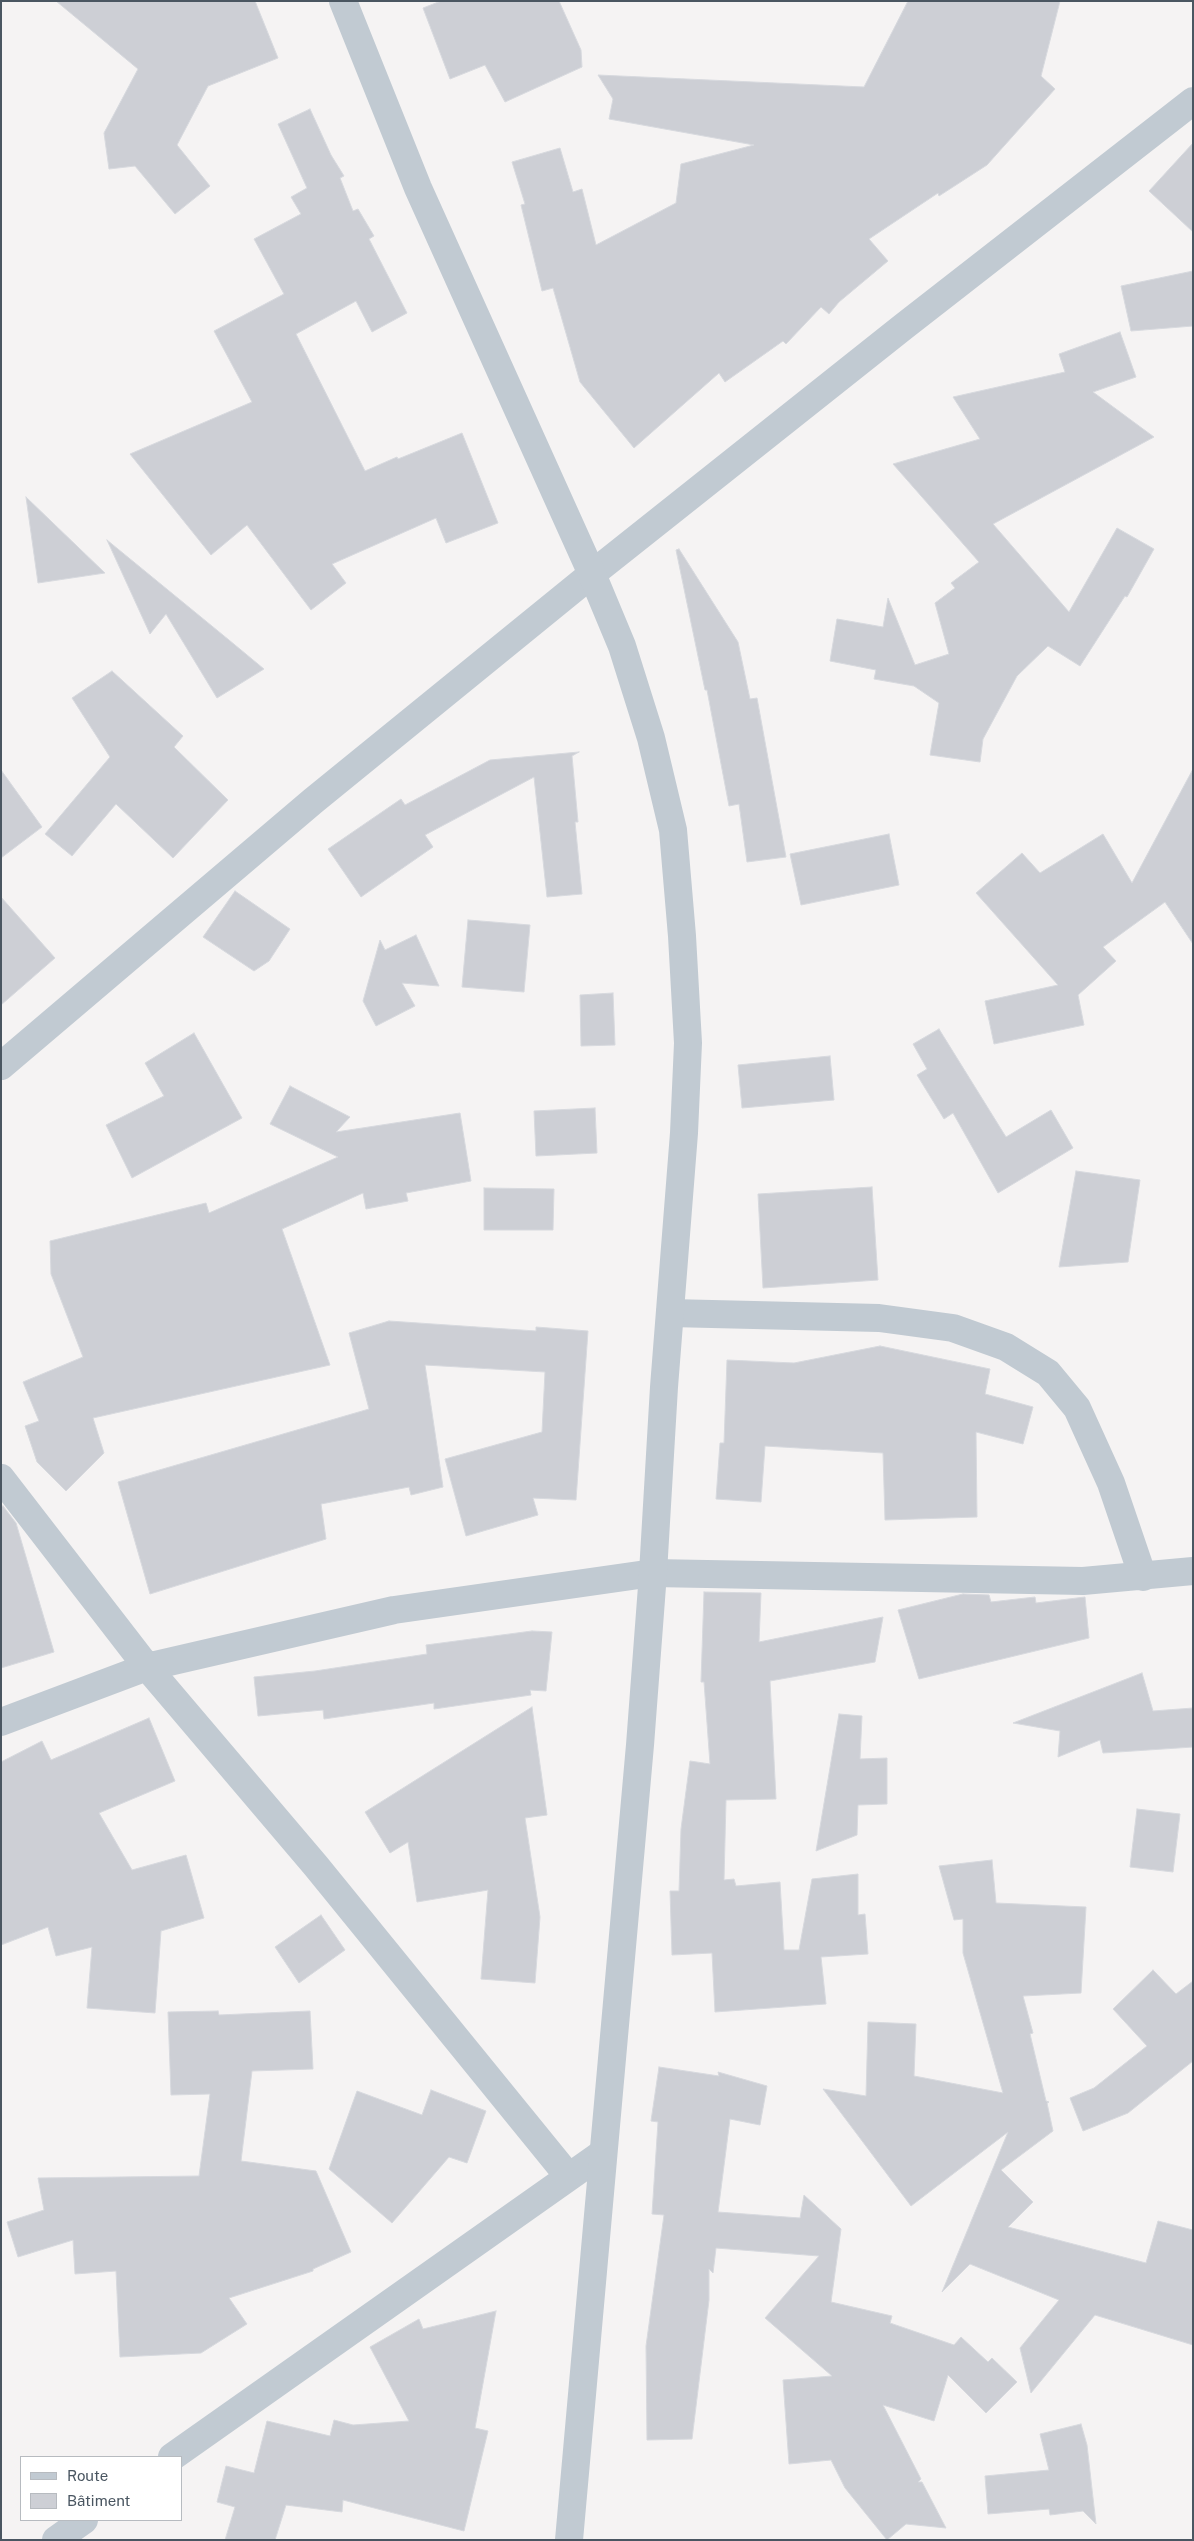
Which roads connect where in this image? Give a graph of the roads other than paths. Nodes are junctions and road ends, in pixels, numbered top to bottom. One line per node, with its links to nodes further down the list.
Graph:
1 (343, 1): 3 (street)
2 (1193, 101): 3 (street)
3 (592, 574): 4 (street); 5 (street)
4 (1, 1066)
5 (670, 1313): 8 (street); 9 (street)
6 (1, 1478): 10 (street)
7 (1193, 1571): 9 (street)
8 (653, 1573): 9 (street); 10 (street); 12 (street)
9 (1143, 1578)
10 (147, 1667): 11 (street); 13 (street)
11 (1, 1722)
12 (603, 2153): 13 (street); 17 (street)
13 (569, 2177): 14 (street)
14 (173, 2456)
15 (83, 2521): 16 (street)
16 (56, 2540)
17 (569, 2540)

